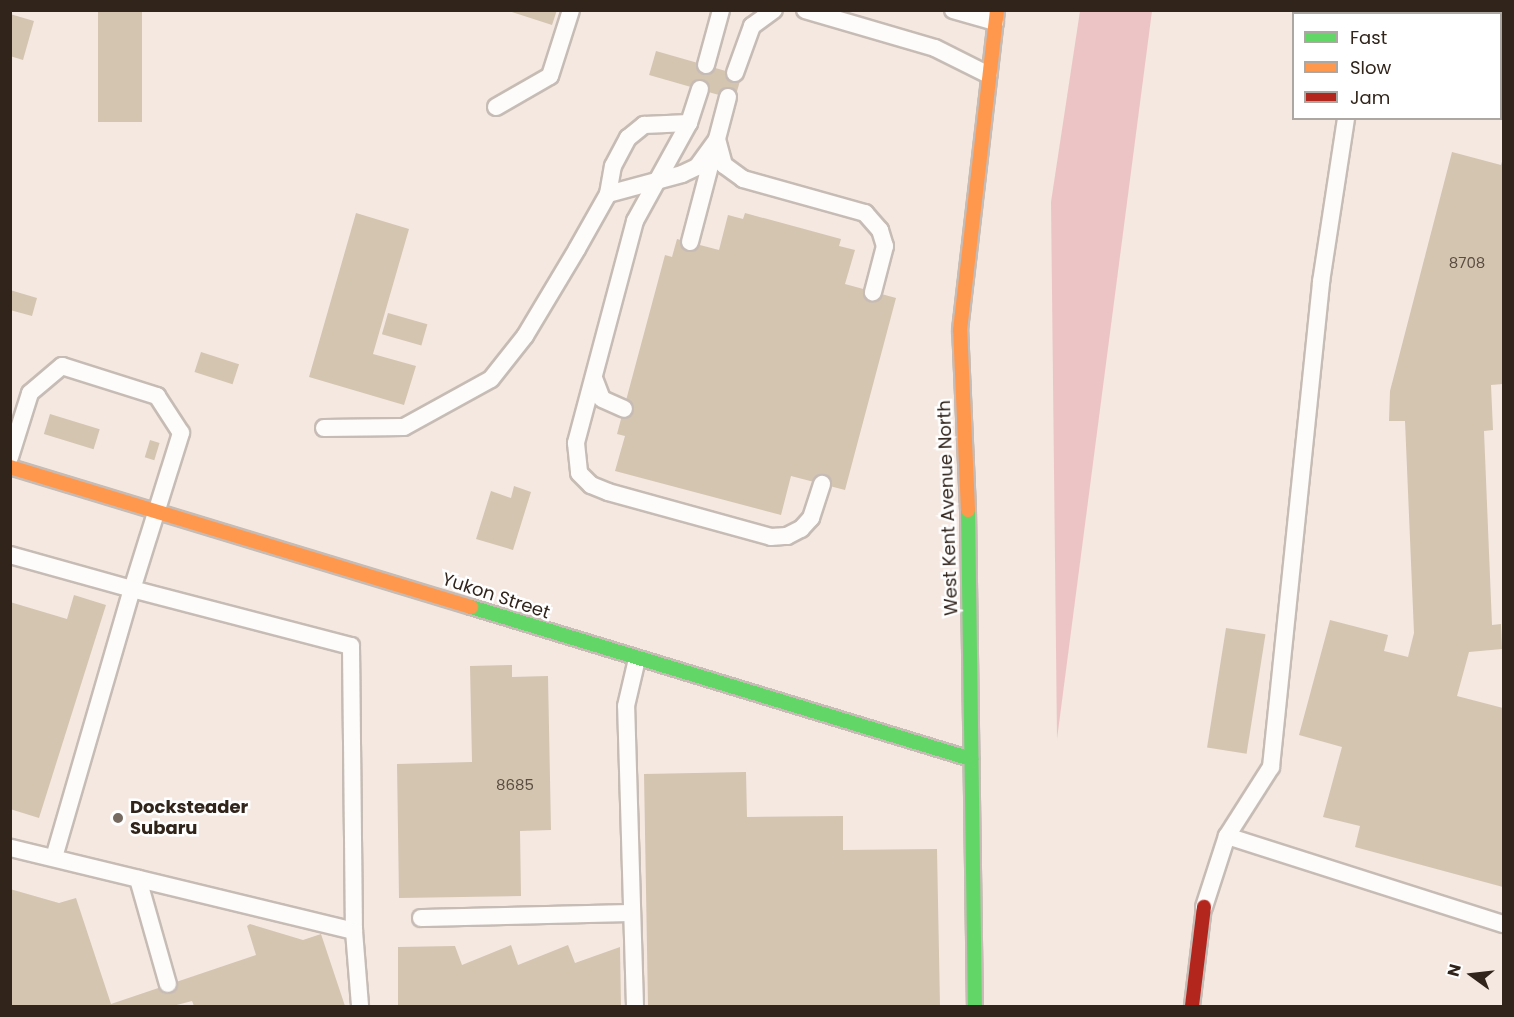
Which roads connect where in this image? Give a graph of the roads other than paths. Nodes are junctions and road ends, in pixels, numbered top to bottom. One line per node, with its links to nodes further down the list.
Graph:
1 (571, 10): 12 (lane)
2 (721, 10): 7 (lane)
3 (774, 10): 8 (lane)
4 (805, 10): 9 (lane)
5 (953, 10): 6 (lane)
6 (996, 16): 9 (street, West Kent Avenue North)
7 (706, 65)
8 (735, 73)
9 (989, 75): 30 (street, West Kent Avenue North)
10 (700, 89): 14 (lane)
11 (728, 97): 15 (lane)
12 (496, 107)
13 (1346, 120): 31 (lane)
14 (689, 123): 16 (lane); 17 (lane)
15 (717, 139): 16 (lane); 18 (lane); 19 (lane)
16 (658, 181): 17 (lane); 20 (lane)
17 (608, 194): 22 (lane)
18 (690, 242)
19 (873, 292)
20 (594, 378): 21 (lane); 25 (lane)
21 (624, 410)
22 (324, 428)
23 (10, 457): 26 (lane)
24 (10, 468): 26 (street, Yukon Street)
25 (822, 484)
26 (156, 511): 28 (lane); 29 (street, Yukon Street)
27 (10, 555): 28 (lane)
28 (132, 589): 33 (lane); 39 (lane)
29 (637, 659): 30 (street, Yukon Street); 36 (lane)
30 (971, 759): 43 (street, West Kent Avenue North)
31 (1227, 836): 35 (lane); 38 (lane)
32 (10, 848): 33 (lane)
33 (54, 858): 34 (lane)
34 (138, 879): 39 (lane); 40 (lane)
35 (1204, 907): 44 (street)
36 (632, 913): 37 (lane); 42 (lane)
37 (421, 918)
38 (1503, 924)
39 (354, 931): 41 (lane)
40 (168, 984)
41 (360, 1006)
42 (635, 1006)
43 (975, 1006)
44 (1192, 1006)

